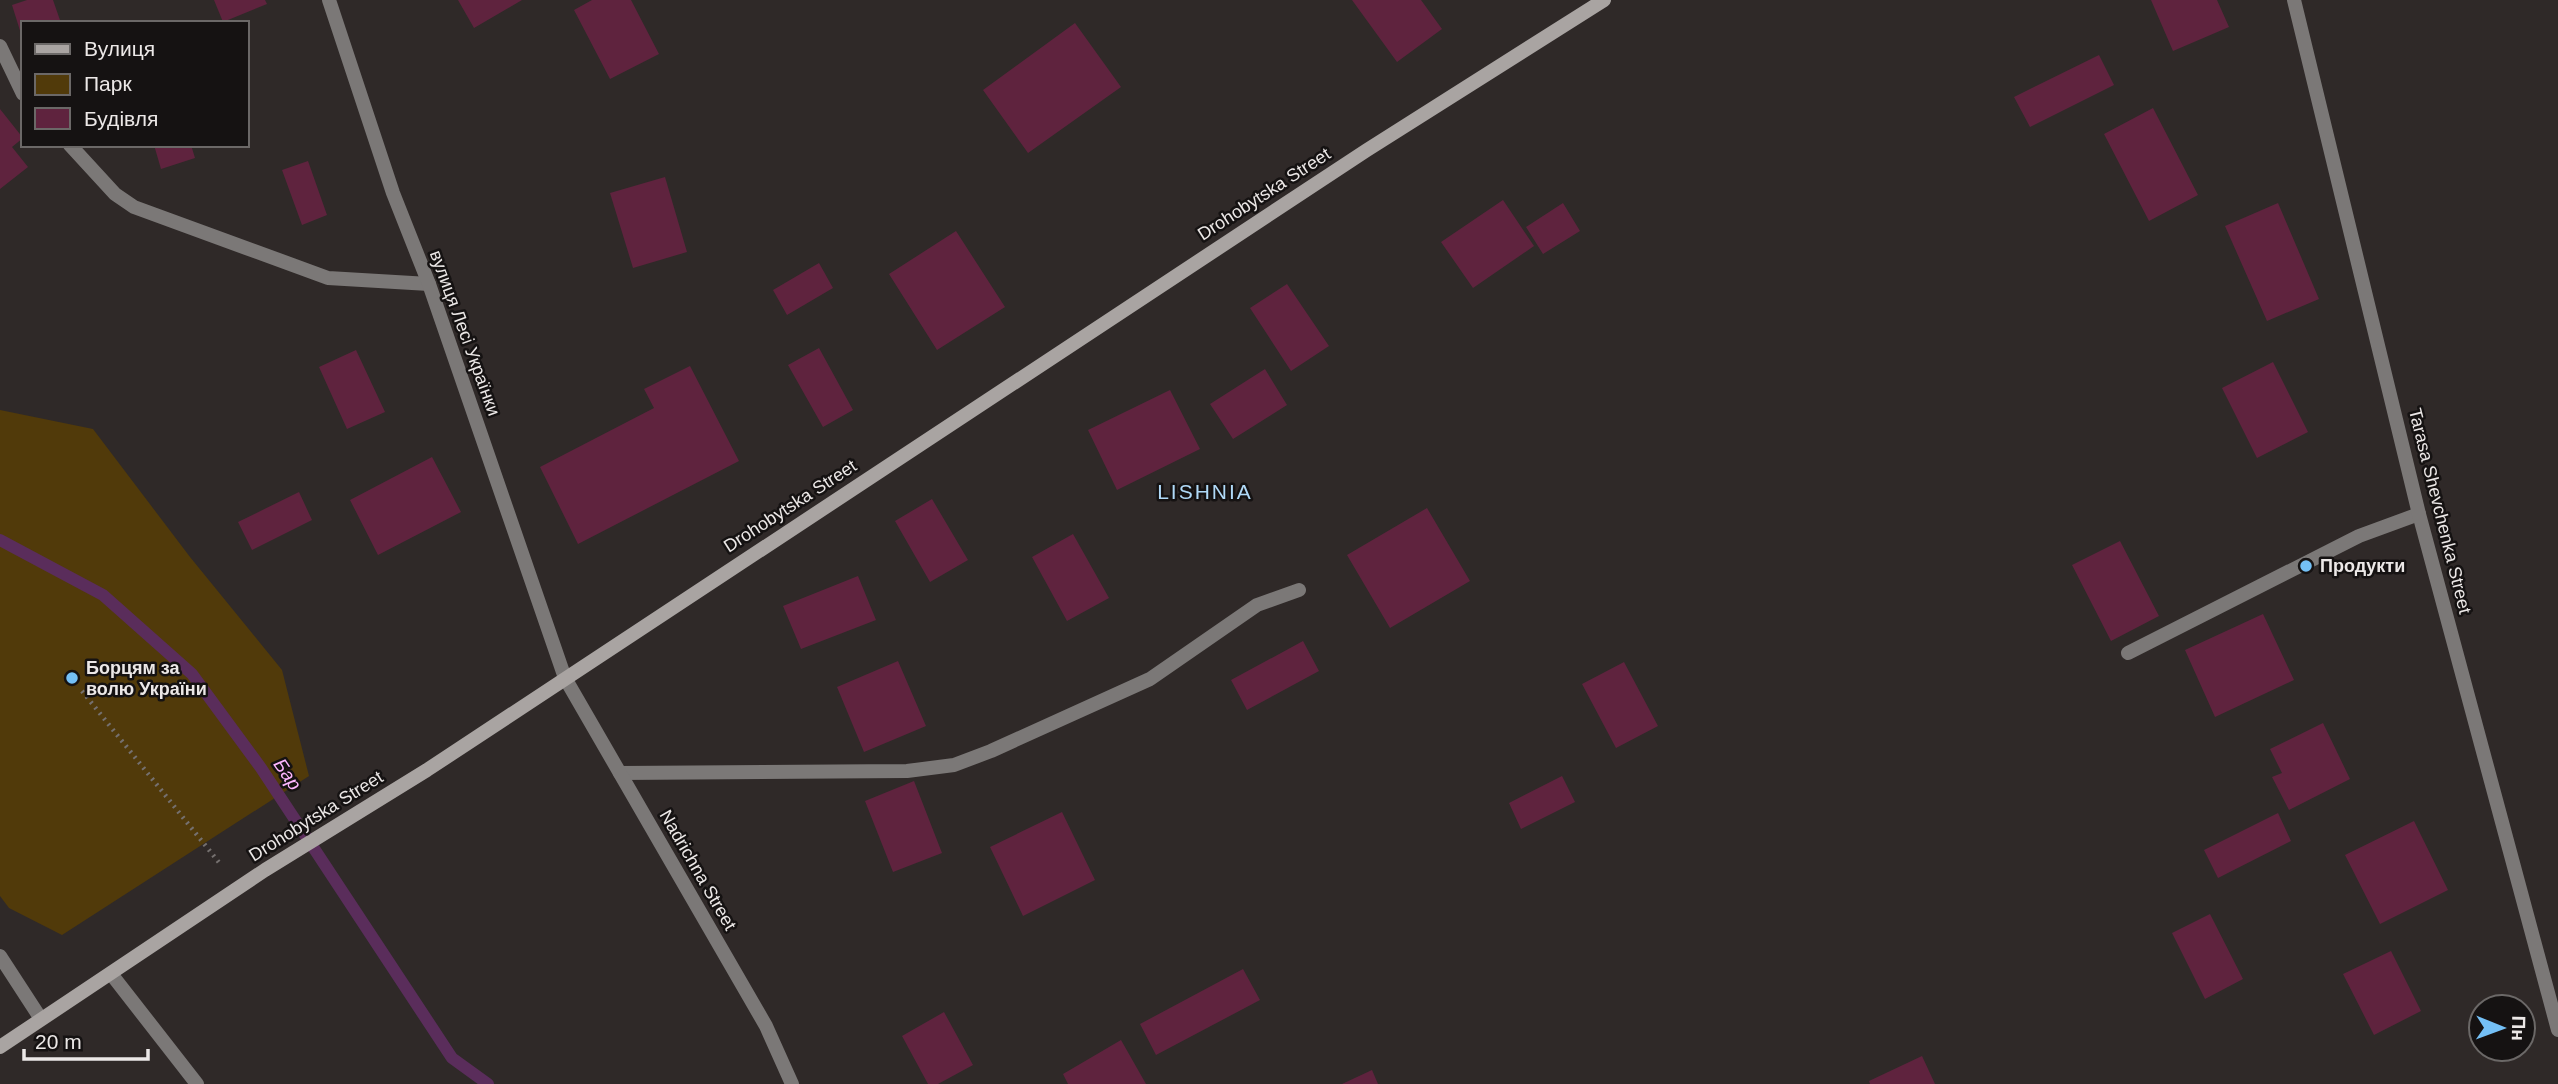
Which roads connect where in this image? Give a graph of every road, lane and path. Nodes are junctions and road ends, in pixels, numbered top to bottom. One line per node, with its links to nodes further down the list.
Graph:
1 (329, 0): 7 (street, вулиця Лесі Українки)
2 (1604, 0): 11 (main road, Drohobytska Street)
3 (2294, 0): 8 (street, Tarasa Shevchenka Street)
4 (0, 46): 5 (street)
5 (21, 90)
6 (72, 147): 7 (street)
7 (429, 284): 11 (street, вулиця Лесі Українки)
8 (2419, 514): 10 (street); 18 (street, Tarasa Shevchenka Street)
9 (1299, 590): 13 (street)
10 (2128, 653)
11 (565, 678): 13 (street, Nadrichna Street); 14 (main road, Drohobytska Street)
12 (82, 691): 14 (path)
13 (620, 773): 21 (street, Nadrichna Street)
14 (239, 887): 16 (main road, Drohobytska Street)
15 (0, 956): 17 (street)
16 (112, 975): 17 (main road, Drohobytska Street); 20 (street)
17 (41, 1019): 19 (main road, Drohobytska Street)
18 (2558, 1030)
19 (0, 1047)
20 (197, 1084)
21 (792, 1084)

